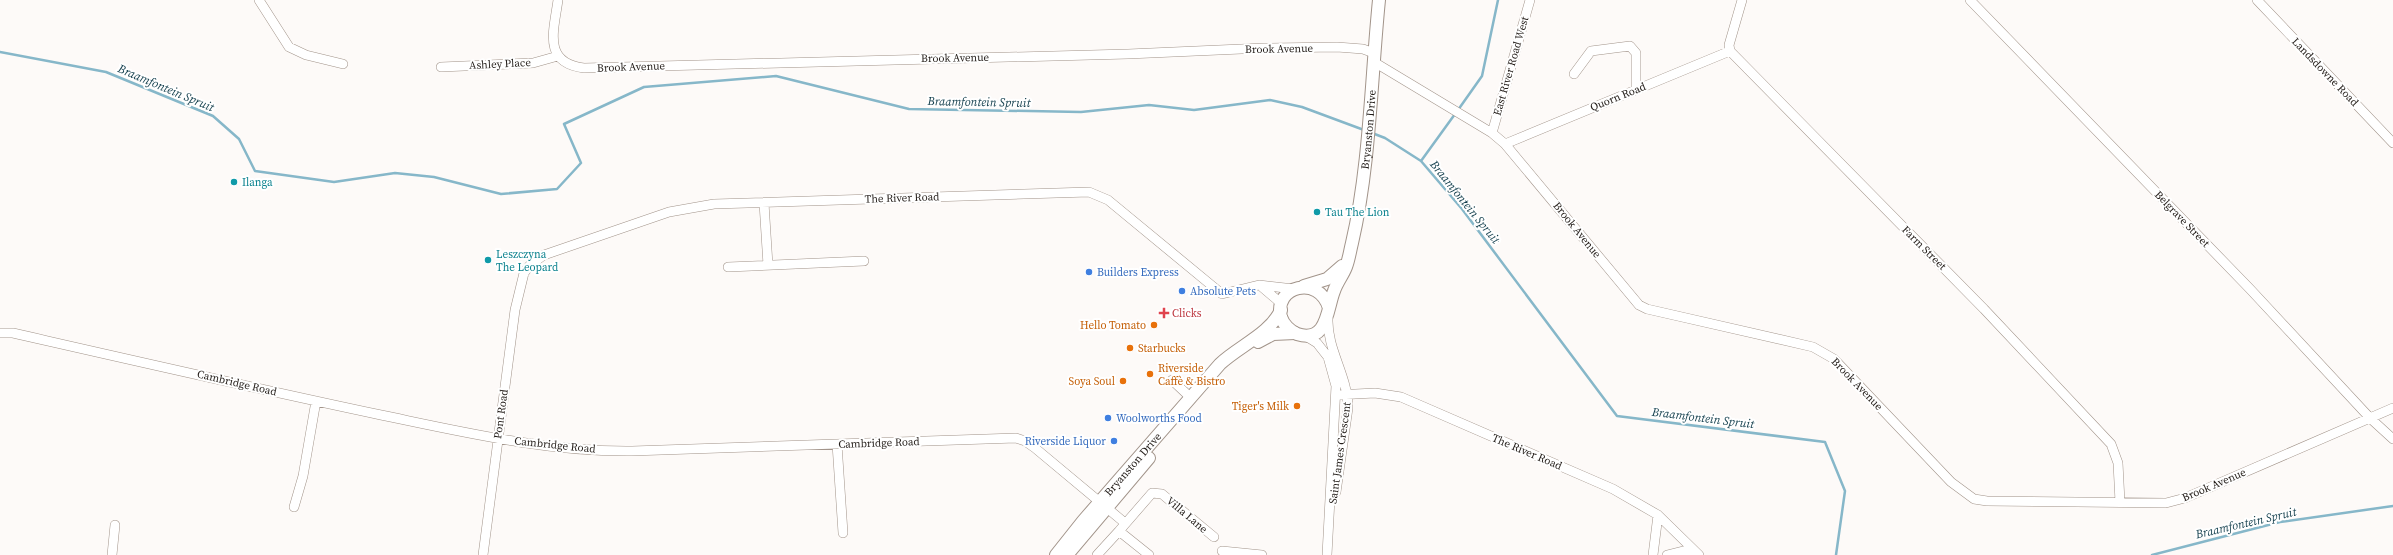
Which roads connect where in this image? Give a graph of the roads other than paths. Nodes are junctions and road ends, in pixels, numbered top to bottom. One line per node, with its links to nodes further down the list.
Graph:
1 (259, 0): 11 (street)
2 (558, 0): 9 (street)
3 (1379, 0): 10 (main road, Bryanston Drive)
4 (1530, 0): 15 (street, East River Road West)
5 (1742, 0): 8 (street)
6 (1970, 0): 36 (street, Belgrave Street)
7 (2257, 0): 16 (street, Landsdowne Road)
8 (1730, 51): 14 (street, Quorn Road); 40 (street, Farm Street)
9 (558, 56): 10 (street, Brook Avenue); 12 (street, Ashley Place)
10 (1374, 58): 15 (street, Brook Avenue); 19 (main road, Bryanston Drive)
11 (343, 64)
12 (441, 67)
13 (1574, 74): 14 (street)
14 (1636, 90): 17 (street, Quorn Road)
15 (1492, 133): 17 (street, Brook Avenue)
16 (2393, 143)
17 (1505, 144): 40 (street, Brook Avenue)
18 (764, 203): 21 (street); 23 (street, The River Road); 24 (street, The River Road)
19 (1349, 257): 25 (main road); 27 (main road, Bryanston Drive)
20 (864, 261): 21 (street)
21 (768, 265): 22 (street)
22 (728, 267)
23 (524, 273): 37 (street, Pont Road)
24 (1259, 285): 25 (street, The River Road); 26 (street)
25 (1298, 288): 26 (main road); 27 (main road)
26 (1281, 307): 29 (main road); 33 (main road, Bryanston Drive)
27 (1328, 313): 29 (main road); 32 (street, Saint James Crescent)
28 (0, 333): 34 (street, Cambridge Road)
29 (1299, 334): 31 (street, Saint James Crescent); 41 (main road, Bryanston Drive)
30 (1172, 380): 33 (street)
31 (1336, 395): 32 (street, The River Road); 44 (street, Saint James Crescent)
32 (1348, 395): 43 (street, The River Road); 44 (street, Saint James Crescent)
33 (1190, 397): 41 (main road, Bryanston Drive)
34 (316, 401): 37 (street, Cambridge Road); 42 (street)
35 (2393, 408): 36 (street, Brook Avenue)
36 (2370, 418): 38 (street, Belgrave Street); 40 (street, Brook Avenue)
37 (498, 439): 39 (street, Cambridge Road); 52 (street, Pont Road)
38 (2393, 439)
39 (837, 444): 41 (street, Cambridge Road); 48 (street)
40 (2120, 502)
41 (1103, 504): 45 (street); 53 (main road, Bryanston Drive); 54 (main road, Bryanston Drive)
42 (294, 507)
43 (1658, 516): 59 (street); 62 (street, The River Road)
44 (1330, 519): 58 (street, Saint James Crescent)
45 (1125, 523): 47 (street, Villa Lane); 49 (street, Villa Lane)
46 (115, 525): 51 (street)
47 (1119, 531): 55 (street, Villa Lane); 56 (street)
48 (843, 533)
49 (1214, 538)
50 (1222, 552): 57 (street)
51 (112, 555)
52 (483, 555)
53 (1056, 555)
54 (1067, 555)
55 (1097, 555)
56 (1149, 555)
57 (1262, 555)
58 (1327, 555)
59 (1653, 555)
60 (1667, 555): 61 (street)
61 (1695, 555)
62 (1699, 555)

